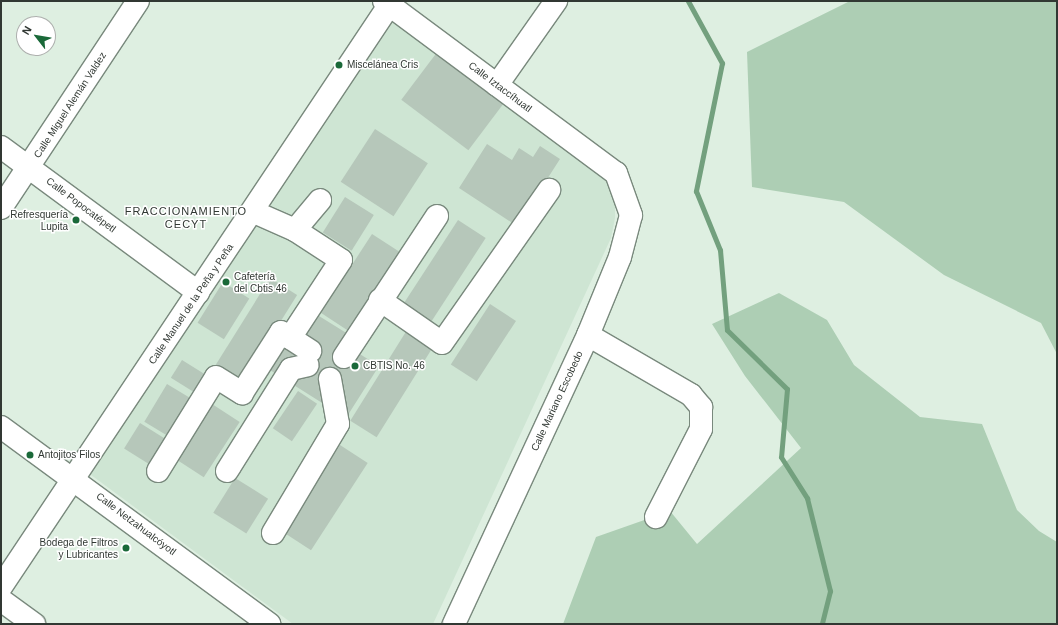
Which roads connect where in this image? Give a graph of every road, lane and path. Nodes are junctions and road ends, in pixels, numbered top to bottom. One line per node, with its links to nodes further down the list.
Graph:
1 (138, 1): 6 (street, Calle Miguel Alemán Valdez)
2 (556, 1): 4 (street)
3 (389, 2): 4 (street, Calle Iztaccíhuatl); 11 (street, Calle Manuel de la Peña y Peña)
4 (497, 85): 7 (street, Calle Iztaccíhuatl)
5 (1, 147): 6 (street, Calle Popocatépetl)
6 (29, 166): 10 (street, Calle Miguel Alemán Valdez); 14 (street, Calle Popocatépetl)
7 (616, 173): 16 (street, Calle Mariano Escobedo)
8 (549, 190): 15 (street)
9 (320, 200): 13 (street)
10 (1, 208)
11 (254, 212): 13 (street); 14 (street, Calle Manuel de la Peña y Peña)
12 (437, 216): 15 (street)
13 (295, 230): 17 (street)
14 (198, 292): 24 (street, Calle Manuel de la Peña y Peña)
15 (380, 300): 18 (street)
16 (588, 335): 25 (street); 31 (street, Calle Mariano Escobedo)
17 (290, 338): 19 (street); 22 (street)
18 (344, 356): 19 (street); 20 (street)
19 (309, 358): 20 (street); 23 (street)
20 (330, 379): 26 (street)
21 (1, 427): 24 (street, Calle Netzahualcóyotl)
22 (158, 471)
23 (227, 471)
24 (75, 478): 27 (street, Calle Manuel de la Peña y Peña); 30 (street, Calle Netzahualcóyotl)
25 (656, 517)
26 (274, 533)
27 (1, 587)
28 (1, 600): 29 (street)
29 (34, 624)
30 (269, 624)
31 (454, 624)

